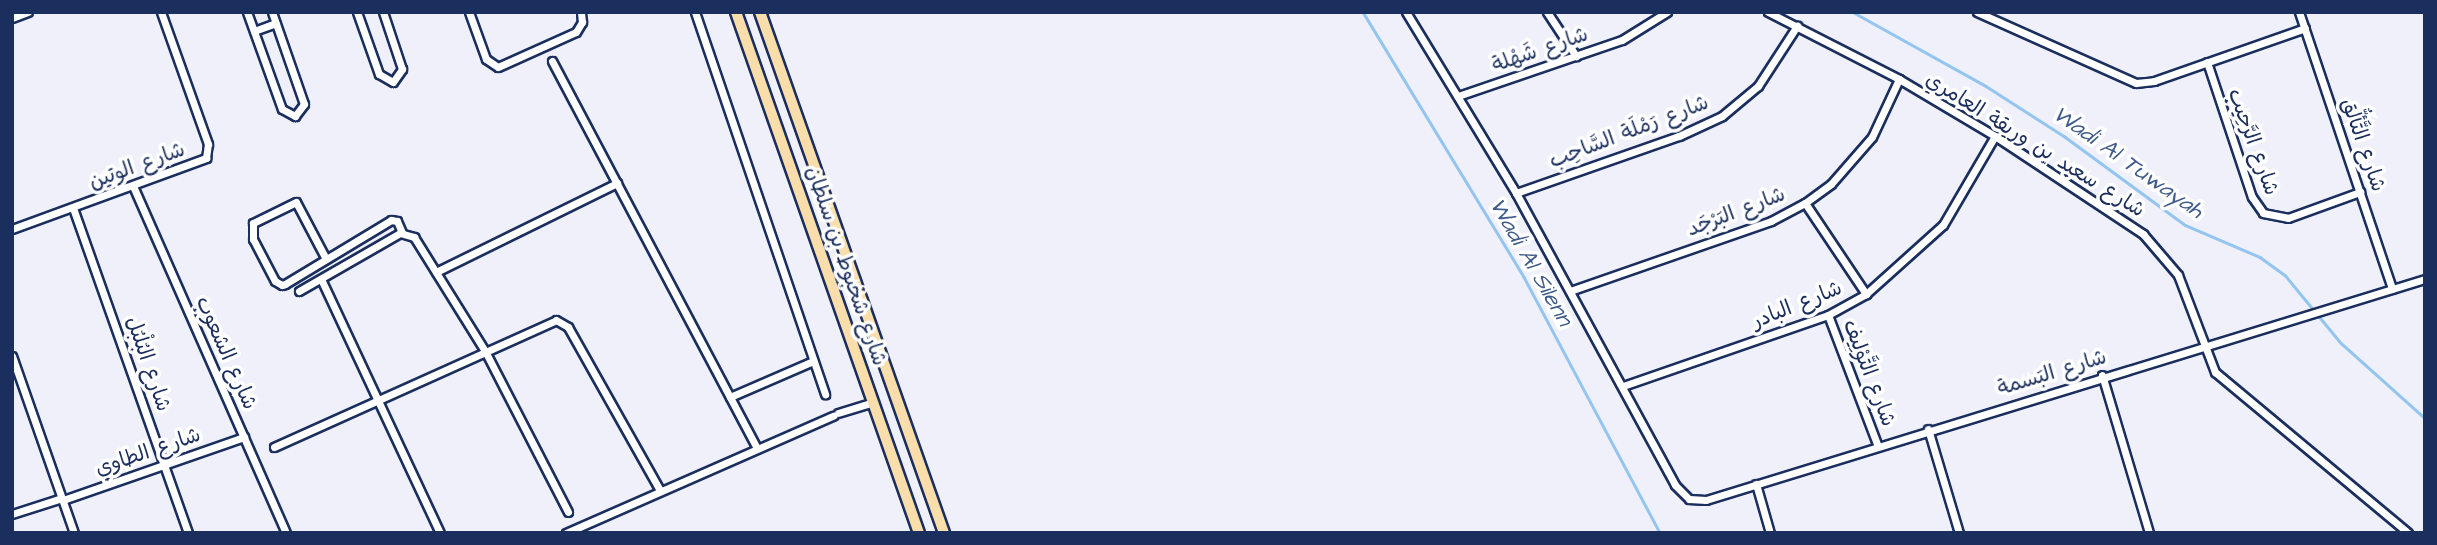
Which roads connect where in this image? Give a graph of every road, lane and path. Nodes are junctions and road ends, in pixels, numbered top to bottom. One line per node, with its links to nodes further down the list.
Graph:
1 (28, 12): 18 (street)
2 (161, 12): 30 (street, شارع الوتين)
3 (247, 12): 22 (street)
4 (272, 12): 19 (street)
5 (357, 12): 6 (street)
6 (383, 12)
7 (469, 12): 8 (street)
8 (581, 12)
9 (695, 12): 49 (street)
10 (736, 12): 55 (main road, شارع شخبوط بن سلطان)
11 (760, 12): 73 (main road, شارع شخبوط بن سلطان)
12 (1406, 12): 27 (street)
13 (1547, 12): 23 (street)
14 (1667, 12): 23 (street, شارع شَهْلة)
15 (1768, 12): 20 (street, شارع سعيد بن وريقة العامري)
16 (1977, 12): 25 (street)
17 (2300, 12): 21 (street, شارع التَّألُّق)
18 (12, 18)
19 (276, 23): 22 (street); 22 (street)
20 (1797, 26): 26 (street, شارع سعيد بن وريقة العامري); 32 (street, شارع رَمْلَة السَّاحِب)
21 (2305, 28): 25 (street); 31 (street, شارع التَّألُّق)
22 (254, 31)
23 (1576, 56): 27 (street, شارع شَهْلة)
24 (552, 61): 29 (street)
25 (2207, 62): 31 (street, شارع الرَّحِيب)
26 (1899, 79): 28 (street, شارع سعيد بن وريقة العامري); 33 (street, شارع البَرْجَد)
27 (1458, 96): 32 (street)
28 (1995, 136): 44 (street, شارع البادر); 46 (street, شارع سعيد بن وريقة العامري)
29 (617, 183): 38 (street); 53 (street)
30 (133, 186): 34 (street, شارع الوتين); 57 (street, شارع الشعوب)
31 (2360, 191): 41 (street, شارع التَّألُّق)
32 (1516, 193): 43 (street)
33 (1805, 203): 43 (street, شارع البَرْجَد); 44 (street)
34 (73, 208): 35 (street, شارع الوتين); 61 (street, شارع البُلْبُل)
35 (12, 229)
36 (402, 233): 37 (street); 38 (street); 39 (street)
37 (326, 259): 37 (street)
38 (436, 272): 47 (street)
39 (321, 279): 42 (street); 54 (street)
40 (2425, 279): 41 (street, شارع البَسمة)
41 (2392, 289): 46 (street, شارع البَسمة)
42 (299, 291)
43 (1570, 291): 51 (street)
44 (1866, 294): 45 (street, شارع البادر)
45 (1828, 315): 51 (street, شارع البادر); 58 (street, شارع التَّوْلِيف)
46 (2204, 348): 50 (street, شارع البَسمة); 77 (street, شارع سعيد بن وريقة العامري)
47 (485, 351): 54 (street); 63 (street); 65 (street)
48 (12, 356): 64 (street)
49 (813, 361): 52 (street); 53 (street)
50 (2102, 375): 56 (street, شارع البَسمة); 76 (street)
51 (1623, 386): 62 (street, شارع البَسمة)
52 (825, 394)
53 (730, 397): 60 (street)
54 (378, 400): 59 (street); 70 (street)
55 (873, 402): 60 (street); 72 (main road, شارع شخبوط بن سلطان)
56 (1928, 429): 58 (street, شارع البَسمة); 75 (street)
57 (244, 437): 61 (street, شارع الطاوي); 69 (street, شارع الشعوب)
58 (1877, 444): 62 (street, شارع البَسمة)
59 (274, 447)
60 (757, 448): 63 (street)
61 (164, 465): 64 (street, شارع الطاوي); 68 (street, شارع البُلْبُل)
62 (1756, 484): 74 (street)
63 (660, 490): 71 (street)
64 (63, 499): 66 (street, شارع الطاوي); 67 (street)
65 (568, 512)
66 (12, 514)
67 (74, 533)
68 (188, 533)
69 (286, 533)
70 (440, 533)
71 (566, 533)
72 (919, 533)
73 (944, 533)
74 (1770, 533)
75 (1959, 533)
76 (2149, 533)
77 (2408, 533)

